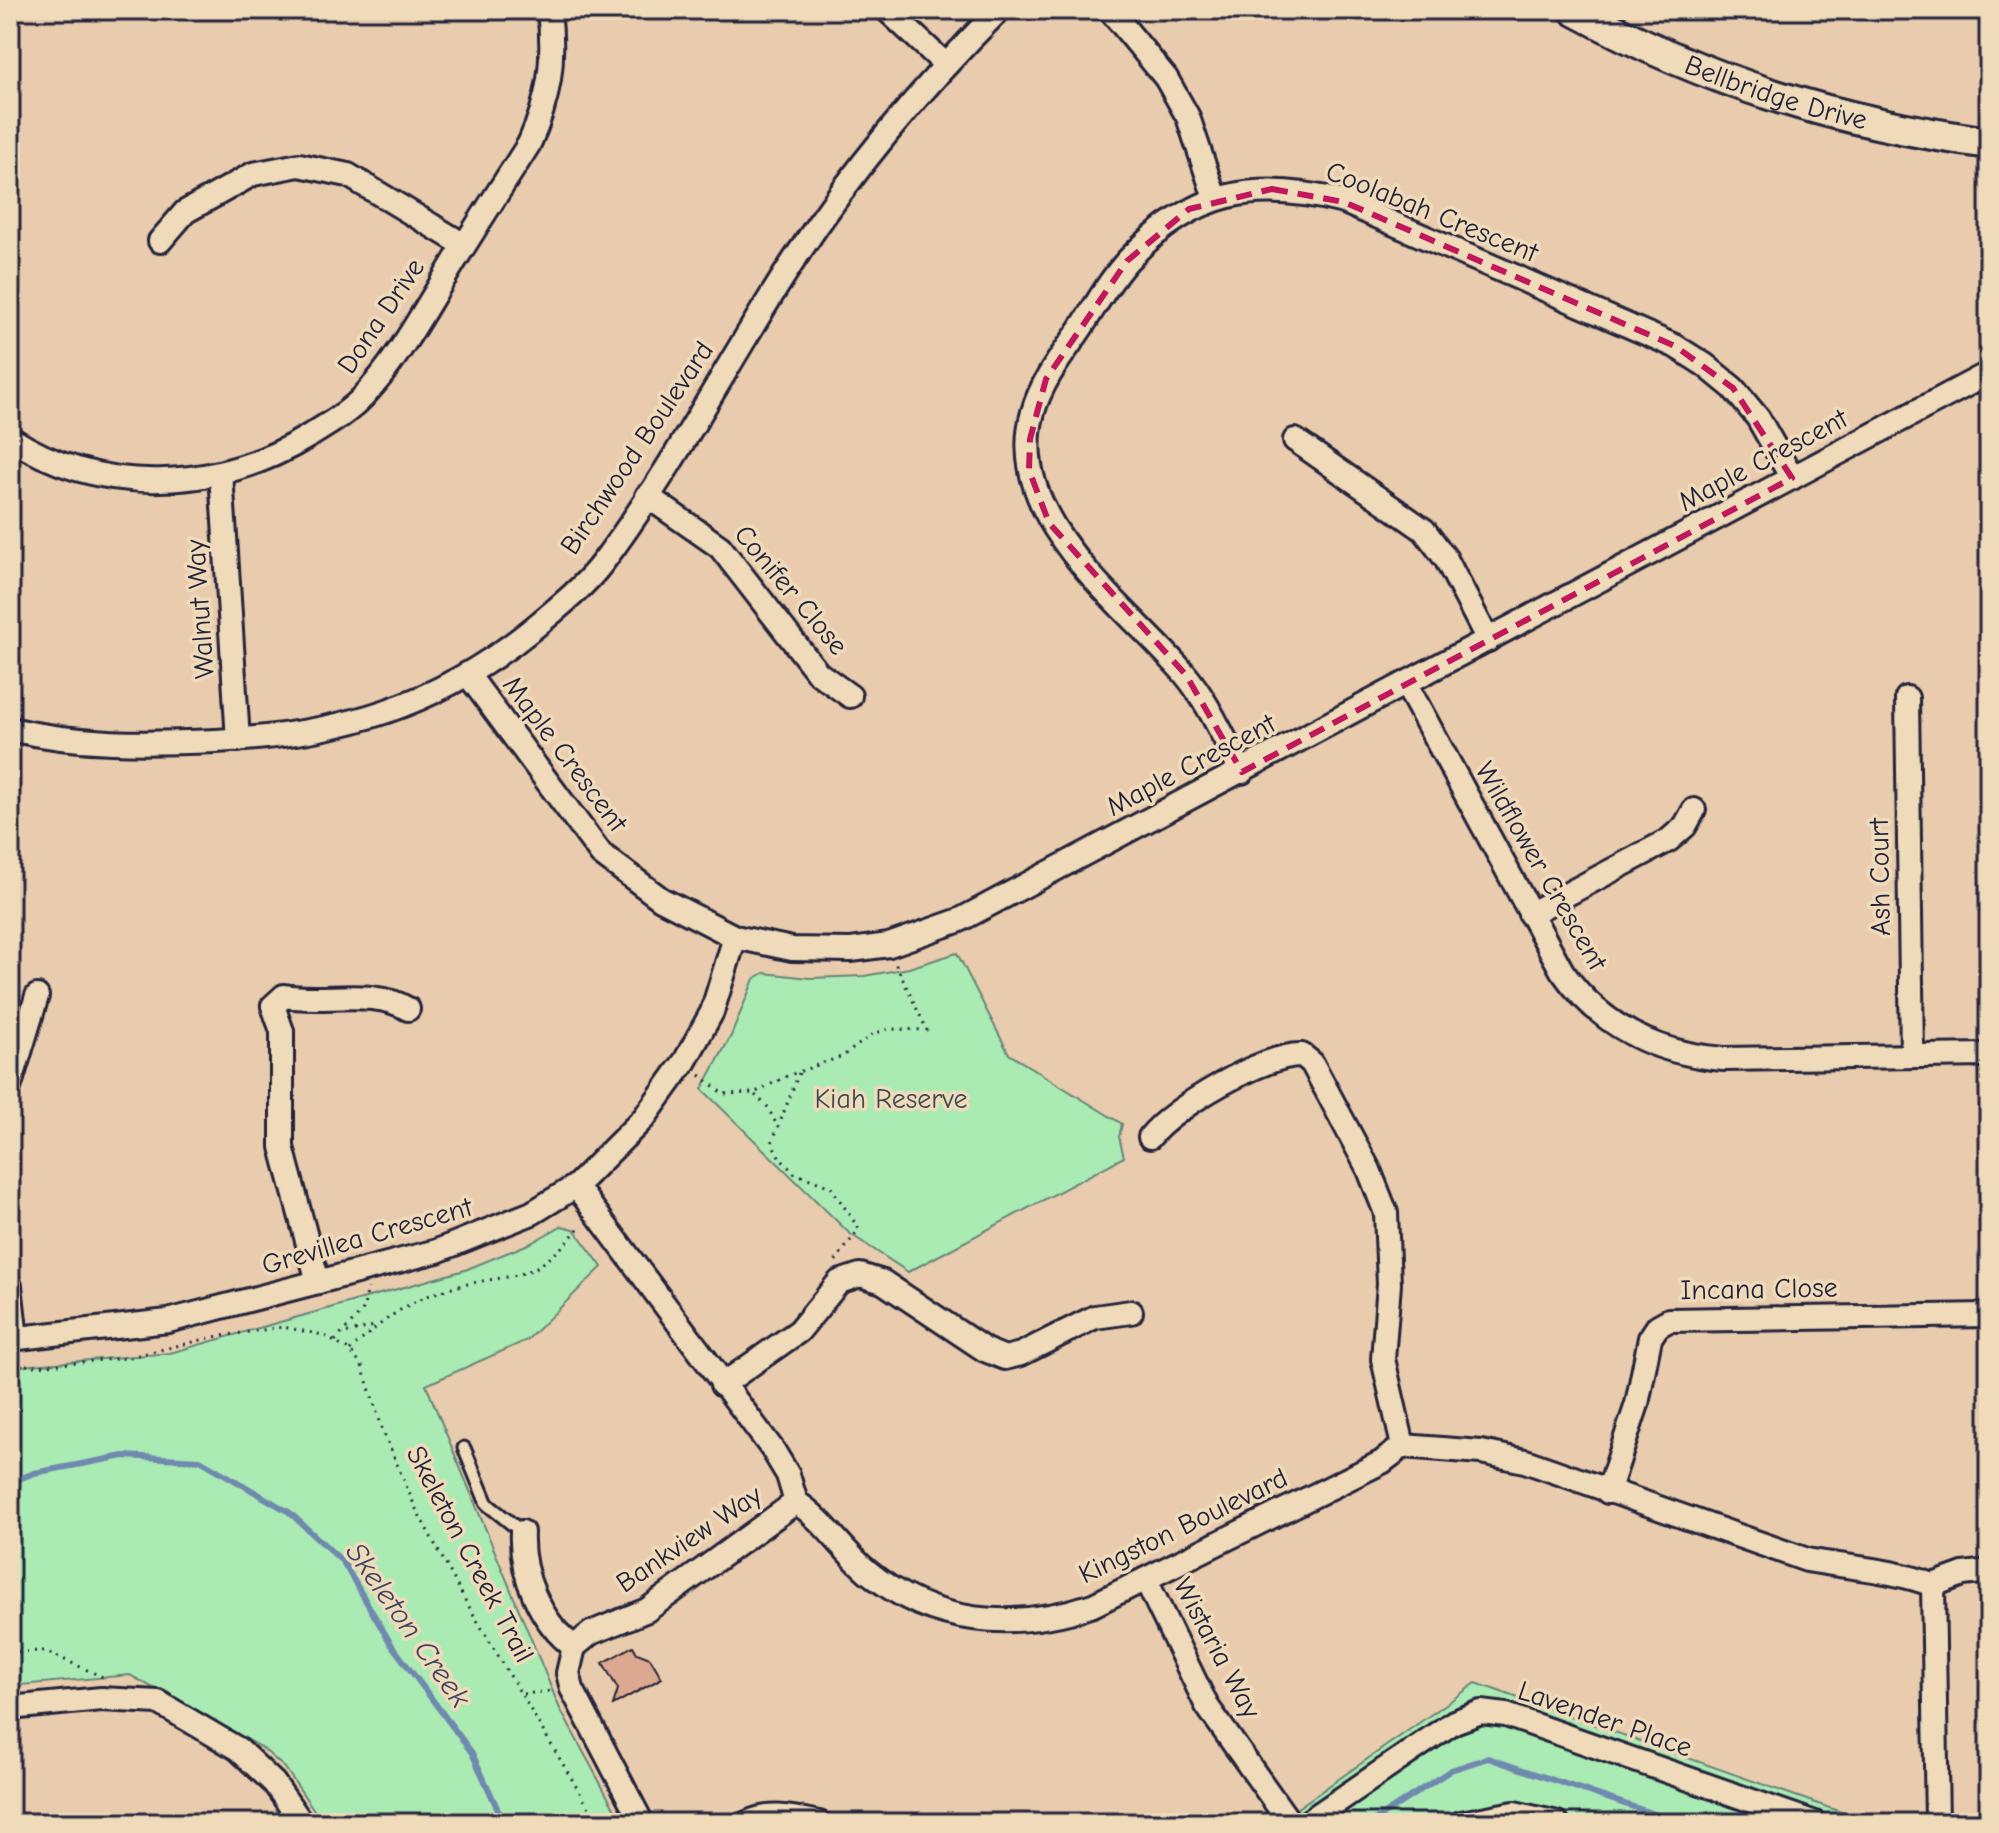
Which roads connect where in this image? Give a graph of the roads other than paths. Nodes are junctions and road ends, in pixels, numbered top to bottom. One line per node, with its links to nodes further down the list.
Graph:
1 (549, 10): 10 (street, Dona Drive)
2 (887, 10): 6 (street)
3 (999, 10): 6 (street, Birchwood Boulevard)
4 (1110, 10): 8 (street)
5 (1575, 10): 7 (street, Bellbridge Drive)
6 (945, 64): 16 (street, Birchwood Boulevard)
7 (1989, 143)
8 (1215, 198): 15 (street, Coolabah Crescent); 24 (street, Coolabah Crescent)
9 (160, 241): 10 (street)
10 (464, 245): 14 (street, Dona Drive)
11 (1989, 373): 15 (street, Maple Crescent)
12 (10, 438): 14 (street, Dona Drive)
13 (1295, 440): 17 (street)
14 (221, 474): 23 (street, Walnut Way)
15 (1792, 478): 17 (street, Maple Crescent)
16 (647, 496): 18 (street, Birchwood Boulevard); 20 (street, Conifer Close)
17 (1488, 640): 19 (street, Maple Crescent)
18 (469, 676): 23 (street, Birchwood Boulevard); 27 (street, Maple Crescent)
19 (1407, 686): 24 (street, Maple Crescent); 26 (street, Wildflower Crescent)
20 (850, 696)
21 (1907, 698): 31 (street, Ash Court)
22 (10, 729): 23 (street, Birchwood Boulevard)
23 (238, 740)
24 (1242, 772): 27 (street, Maple Crescent)
25 (1694, 810): 26 (street)
26 (1530, 914): 31 (street, Wildflower Crescent)
27 (735, 937): 34 (street, Grevillea Crescent)
28 (37, 996): 32 (street)
29 (408, 1009): 35 (street)
30 (1989, 1055): 31 (street, Wildflower Crescent)
31 (1912, 1056)
32 (10, 1085)
33 (1150, 1137): 41 (street)
34 (576, 1186): 35 (street, Grevillea Crescent); 40 (street)
35 (318, 1282): 39 (street, Grevillea Crescent)
36 (10, 1286): 39 (street)
37 (1131, 1312): 40 (street)
38 (1989, 1315): 43 (street, Incana Close)
39 (13, 1339)
40 (722, 1385): 44 (street)
41 (1403, 1446): 43 (street); 47 (street, Kingston Boulevard)
42 (464, 1448): 45 (lane)
43 (1608, 1492): 48 (street)
44 (796, 1502): 47 (street, Kingston Boulevard); 49 (street, Bankview Way)
45 (522, 1532): 49 (street)
46 (1989, 1571): 48 (street)
47 (1146, 1580): 55 (street, Wistaria Way)
48 (1933, 1585): 60 (street)
49 (574, 1647): 52 (street)
50 (10, 1708): 51 (street)
51 (302, 1823)
52 (642, 1823)
53 (747, 1823): 54 (street)
54 (819, 1823)
55 (1290, 1823)
56 (1306, 1823): 59 (street, Lavender Place)
57 (1461, 1823): 58 (street)
58 (1557, 1823)
59 (1815, 1823)
60 (1937, 1823)

